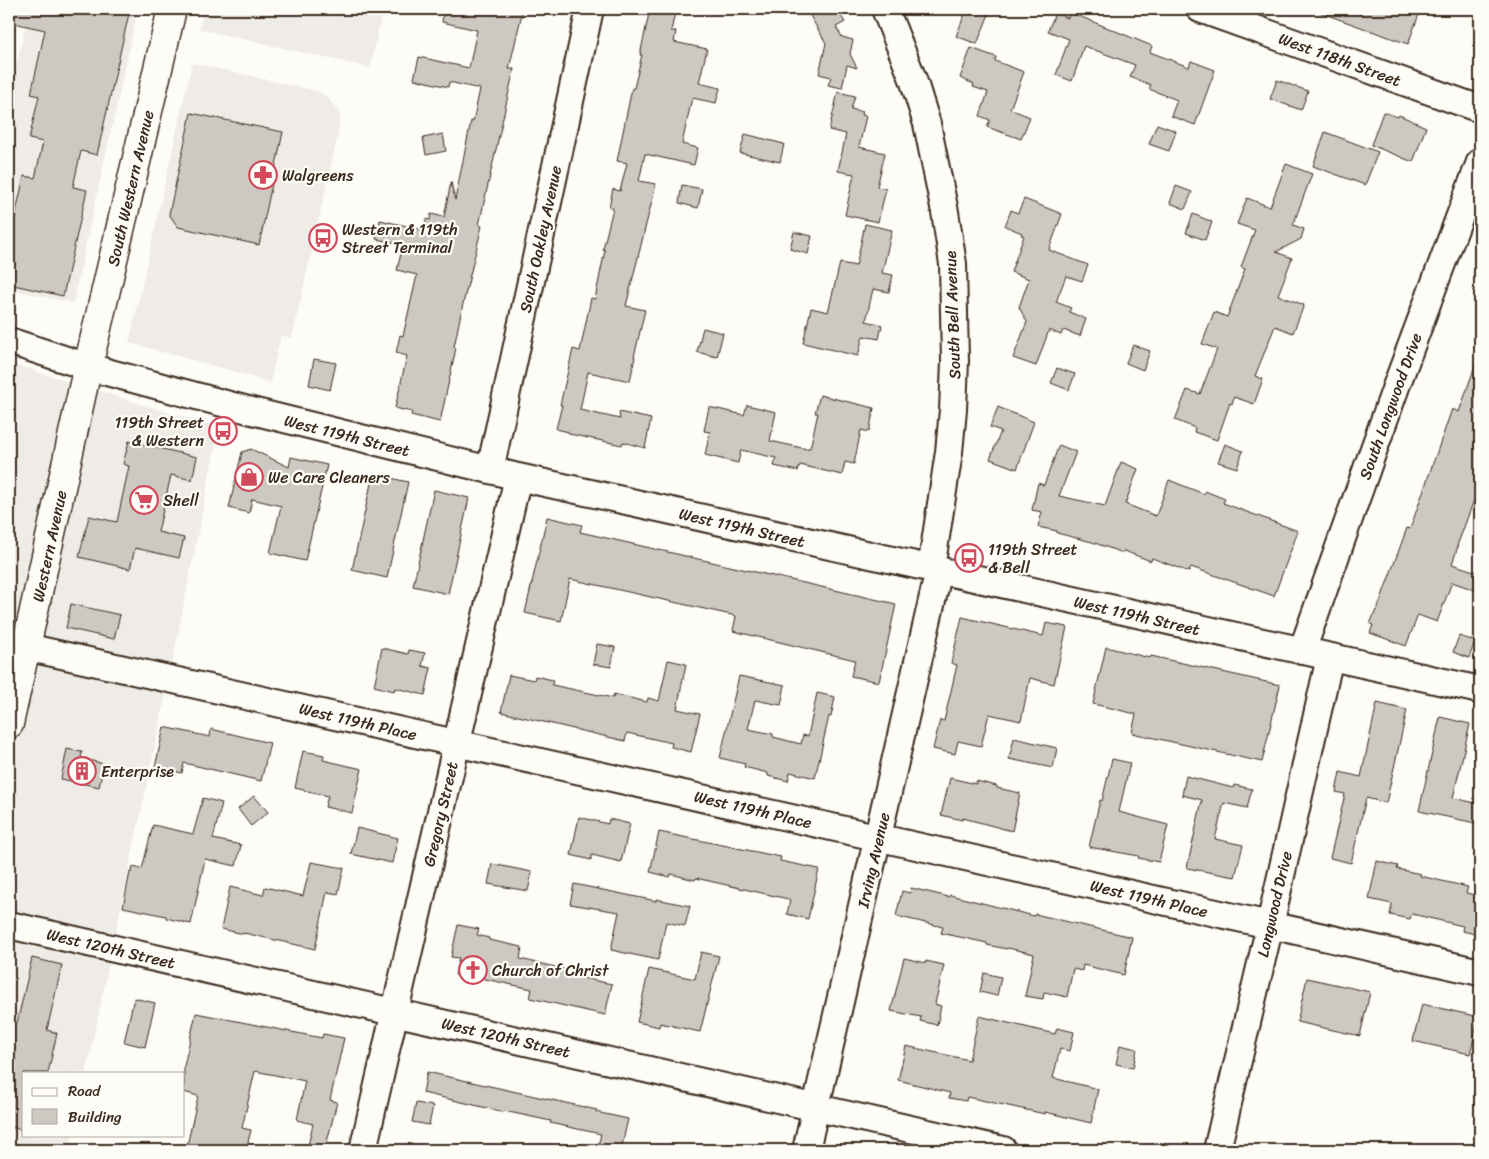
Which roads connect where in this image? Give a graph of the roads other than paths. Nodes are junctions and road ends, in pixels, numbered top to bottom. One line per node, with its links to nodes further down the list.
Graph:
1 (172, 9): 8 (main road, South Western Avenue)
2 (590, 9): 9 (street, South Oakley Avenue)
3 (885, 9): 11 (street, South Bell Avenue)
4 (1200, 9): 5 (street, West 118th Street)
5 (1480, 110)
6 (1480, 162): 13 (street, South Longwood Drive)
7 (9, 341): 8 (street, West 119th Street)
8 (88, 367): 9 (street, West 119th Street); 12 (main road, Western Avenue)
9 (490, 470): 10 (street, West 119th Street)
10 (518, 477): 11 (street, West 119th Street); 17 (street, Gregory Street)
11 (935, 570): 13 (street, West 119th Street); 18 (street, Irving Avenue)
12 (26, 647): 16 (main road, Western Avenue); 17 (street, West 119th Place)
13 (1302, 651): 14 (street, West 119th Street)
14 (1330, 658): 15 (street, West 119th Street); 20 (street, Longwood Drive)
15 (1480, 690)
16 (9, 724)
17 (456, 743): 18 (street, West 119th Place); 22 (street, Gregory Street)
18 (878, 837): 20 (street, West 119th Place); 23 (street, Irving Avenue)
19 (9, 925): 22 (street, West 120th Street)
20 (1270, 925): 21 (street, West 119th Place); 27 (street, Longwood Drive)
21 (1480, 972)
22 (394, 1012): 23 (street, West 120th Street); 24 (street, Gregory Street)
23 (816, 1108): 25 (street, Irving Avenue); 26 (street, West 120th Street)
24 (363, 1150)
25 (806, 1150)
26 (1002, 1150)
27 (1216, 1150)

